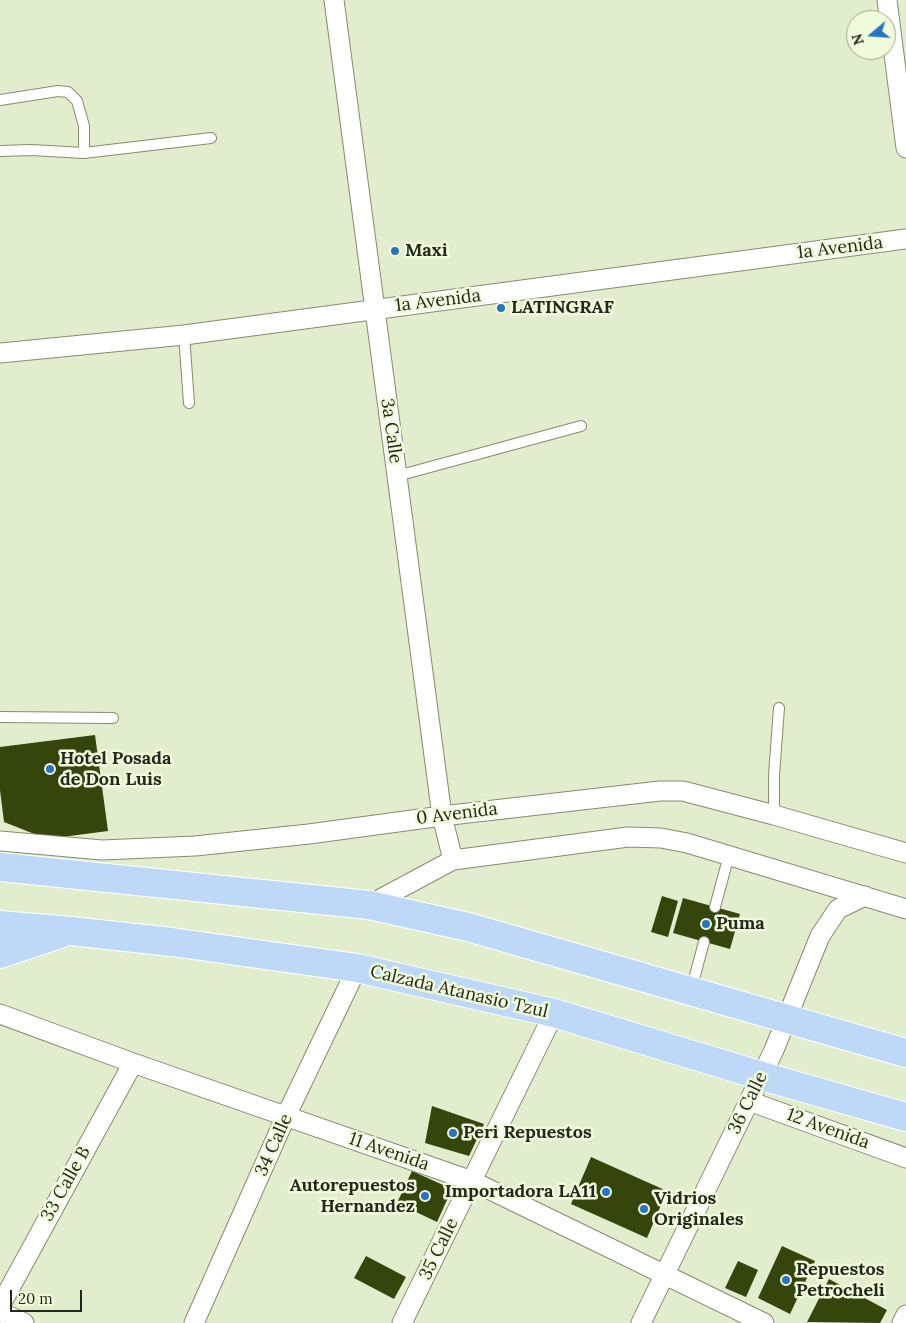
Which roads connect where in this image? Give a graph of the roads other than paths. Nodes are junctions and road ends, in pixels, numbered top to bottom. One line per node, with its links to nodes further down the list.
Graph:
1 (334, 0): 9 (street, 3a Calle)
2 (887, 0): 5 (street)
3 (0, 100): 7 (lane)
4 (211, 138): 7 (lane)
5 (906, 148)
6 (0, 151): 7 (lane)
7 (84, 153)
8 (906, 239): 9 (street, 1a Avenida)
9 (375, 309): 10 (street, 1a Avenida); 14 (street, 3a Calle)
10 (184, 335): 11 (street, 1a Avenida); 12 (lane)
11 (0, 353)
12 (188, 403)
13 (581, 426): 14 (lane)
14 (397, 476): 19 (street, 3a Calle)
15 (779, 708): 18 (lane)
16 (0, 717): 17 (lane)
17 (113, 718)
18 (774, 814): 19 (street, 0 Avenida); 21 (street, 0 Avenida)
19 (442, 816): 20 (street, 0 Avenida); 23 (street, 3a Calle)
20 (0, 841)
21 (906, 852)
22 (729, 855): 23 (street); 25 (street); 27 (lane)
23 (453, 860): 26 (street)
24 (0, 867): 26 (main road)
25 (865, 896): 28 (street); 37 (street, 36 Calle)
26 (369, 905): 34 (main road)
27 (715, 907)
28 (906, 909)
29 (0, 925): 30 (main road, Calzada Atanasio Tzul)
30 (71, 930): 32 (main road); 33 (main road, Calzada Atanasio Tzul)
31 (704, 942): 34 (lane)
32 (0, 954)
33 (357, 968): 35 (main road, Calzada Atanasio Tzul); 42 (street, 34 Calle)
34 (691, 991): 37 (main road)
35 (554, 1013): 40 (main road, Calzada Atanasio Tzul); 45 (street, 35 Calle)
36 (0, 1014): 39 (street, 11 Avenida)
37 (788, 1018): 38 (main road); 40 (street, 36 Calle)
38 (906, 1053)
39 (133, 1063): 42 (street, 11 Avenida); 47 (street, 33 Calle B)
40 (762, 1076): 41 (street, 36 Calle); 43 (main road, Calzada Atanasio Tzul)
41 (749, 1101): 44 (street, 12 Avenida); 46 (street, 36 Calle)
42 (286, 1116): 45 (street, 11 Avenida); 51 (street, 34 Calle)
43 (906, 1117)
44 (906, 1158)
45 (472, 1181): 46 (street, 11 Avenida); 52 (street, 35 Calle)
46 (663, 1274): 53 (street, 36 Calle); 54 (street, 11 Avenida)
47 (0, 1306)
48 (0, 1312): 50 (street)
49 (906, 1315): 55 (street)
50 (24, 1323)
51 (194, 1323)
52 (402, 1323)
53 (641, 1323)
54 (764, 1323)
55 (902, 1323)

